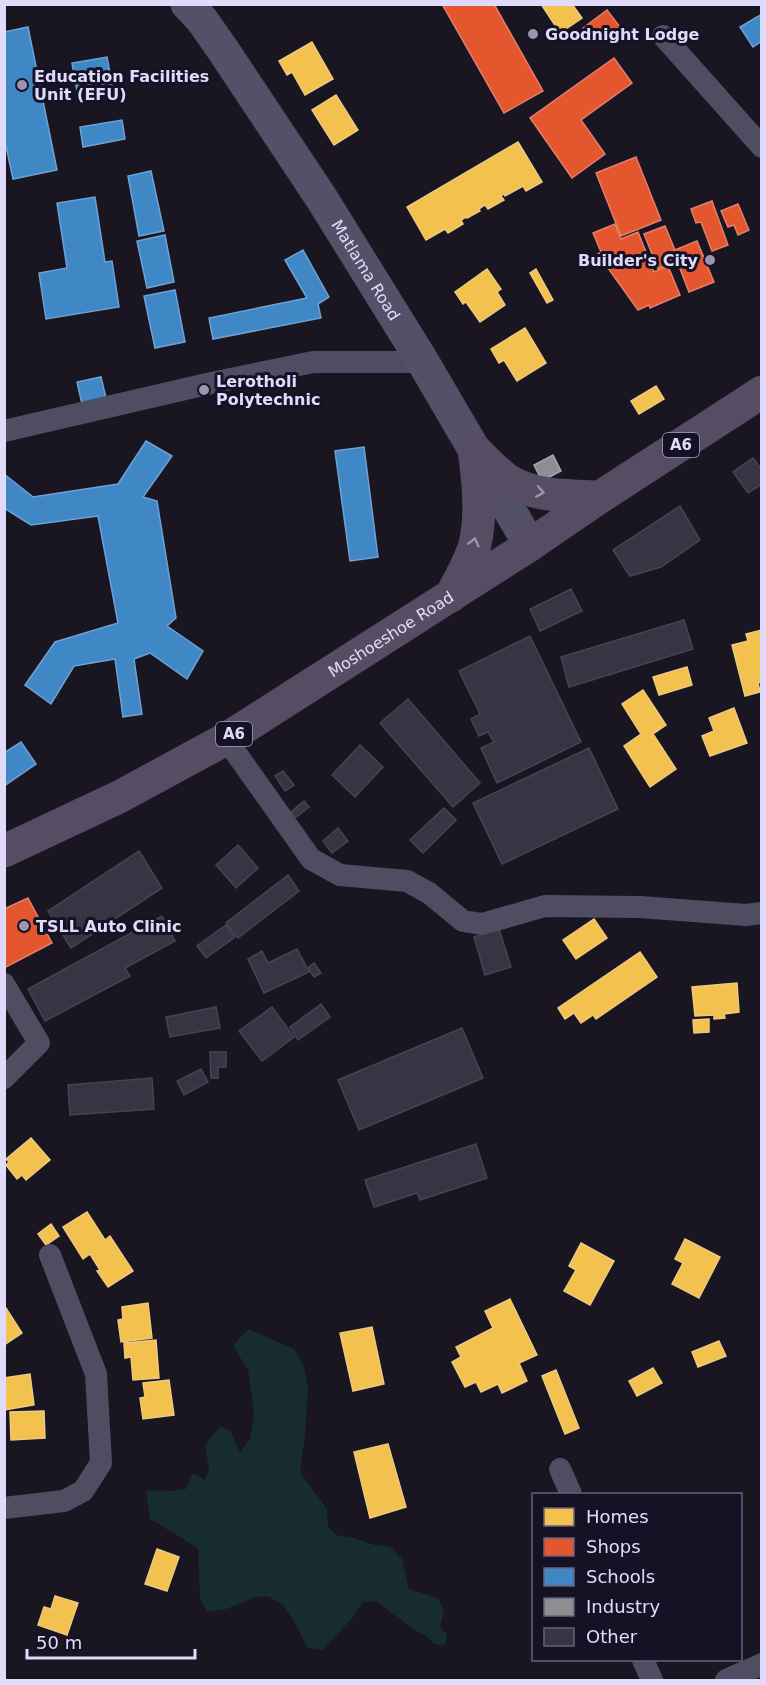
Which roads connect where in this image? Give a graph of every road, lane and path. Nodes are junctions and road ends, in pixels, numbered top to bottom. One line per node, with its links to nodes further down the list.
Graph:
1 (187, 4): 4 (street, Matlama Road)
2 (663, 36): 3 (street)
3 (762, 147)
4 (423, 362): 6 (street); 7 (street, Matlama Road)
5 (762, 392): 8 (main road, Moshoeshoe Road / A6)
6 (4, 431)
7 (474, 450): 8 (main road, one-way to 8); 9 (street, Matlama Road); 10 (main road, one-way to 7)
8 (600, 497): 9 (main road, Moshoeshoe Road / A6)
9 (530, 545): 10 (main road, Moshoeshoe Road / A6)
10 (451, 596): 11 (main road, Moshoeshoe Road / A6)
11 (226, 739): 12 (main road, Moshoeshoe Road / A6); 13 (street)
12 (4, 851)
13 (762, 913)
14 (4, 984): 15 (street)
15 (4, 1078)
16 (50, 1255): 19 (street)
17 (560, 1469): 18 (street)
18 (571, 1493)
19 (4, 1508)
20 (644, 1661): 22 (street)
21 (762, 1664): 23 (street)
22 (652, 1680)
23 (726, 1680)

